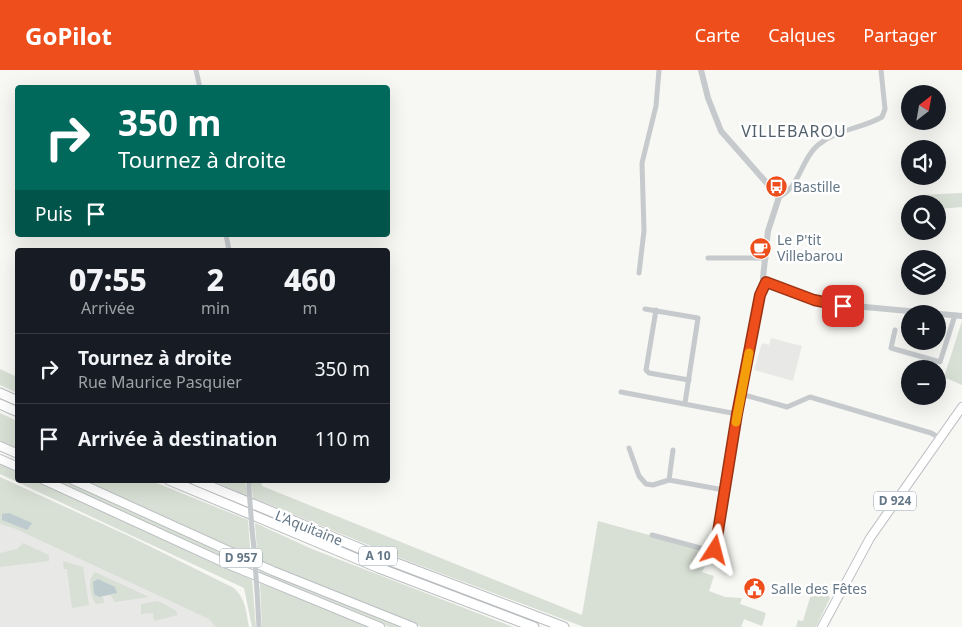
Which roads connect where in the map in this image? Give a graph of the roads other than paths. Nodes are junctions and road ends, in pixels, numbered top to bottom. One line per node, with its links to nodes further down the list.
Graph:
1 (196, 70): 5 (street)
2 (659, 70): 9 (street)
3 (701, 70): 6 (street)
4 (881, 70): 6 (street)
5 (199, 85)
6 (779, 197): 8 (street)
7 (708, 258): 8 (street)
8 (766, 258): 10 (street)
9 (639, 273)
10 (766, 282): 13 (street); 18 (street)
11 (645, 309): 12 (street)
12 (656, 310): 15 (street); 15 (street)
13 (958, 315): 14 (street)
14 (895, 330)
15 (689, 380): 20 (street)
16 (621, 392): 20 (street)
17 (0, 393): 19 (highway)
18 (741, 394): 24 (street); 25 (street)
19 (15, 400)
20 (685, 403): 24 (street)
21 (0, 404): 23 (highway)
22 (962, 407): 25 (main road, D 924)
23 (15, 411)
24 (737, 414): 38 (street)
25 (940, 438): 47 (main road, D 924)
26 (0, 446): 29 (main road)
27 (629, 448): 32 (street)
28 (673, 450): 32 (street)
29 (15, 453)
30 (0, 459): 31 (main road)
31 (15, 466)
32 (669, 480): 38 (street)
33 (51, 483): 43 (main road, D 957)
34 (79, 483): 44 (main road, D 957)
35 (175, 483): 45 (highway, L'Aquitaine / A 10)
36 (201, 483): 46 (highway, L'Aquitaine / A 10)
37 (249, 483): 42 (street, bridge)
38 (724, 490): 40 (street)
39 (652, 535): 40 (street)
40 (715, 552): 41 (street)
41 (722, 559)
42 (259, 627)
43 (380, 627)
44 (413, 627)
45 (534, 627)
46 (564, 627)
47 (822, 627)

